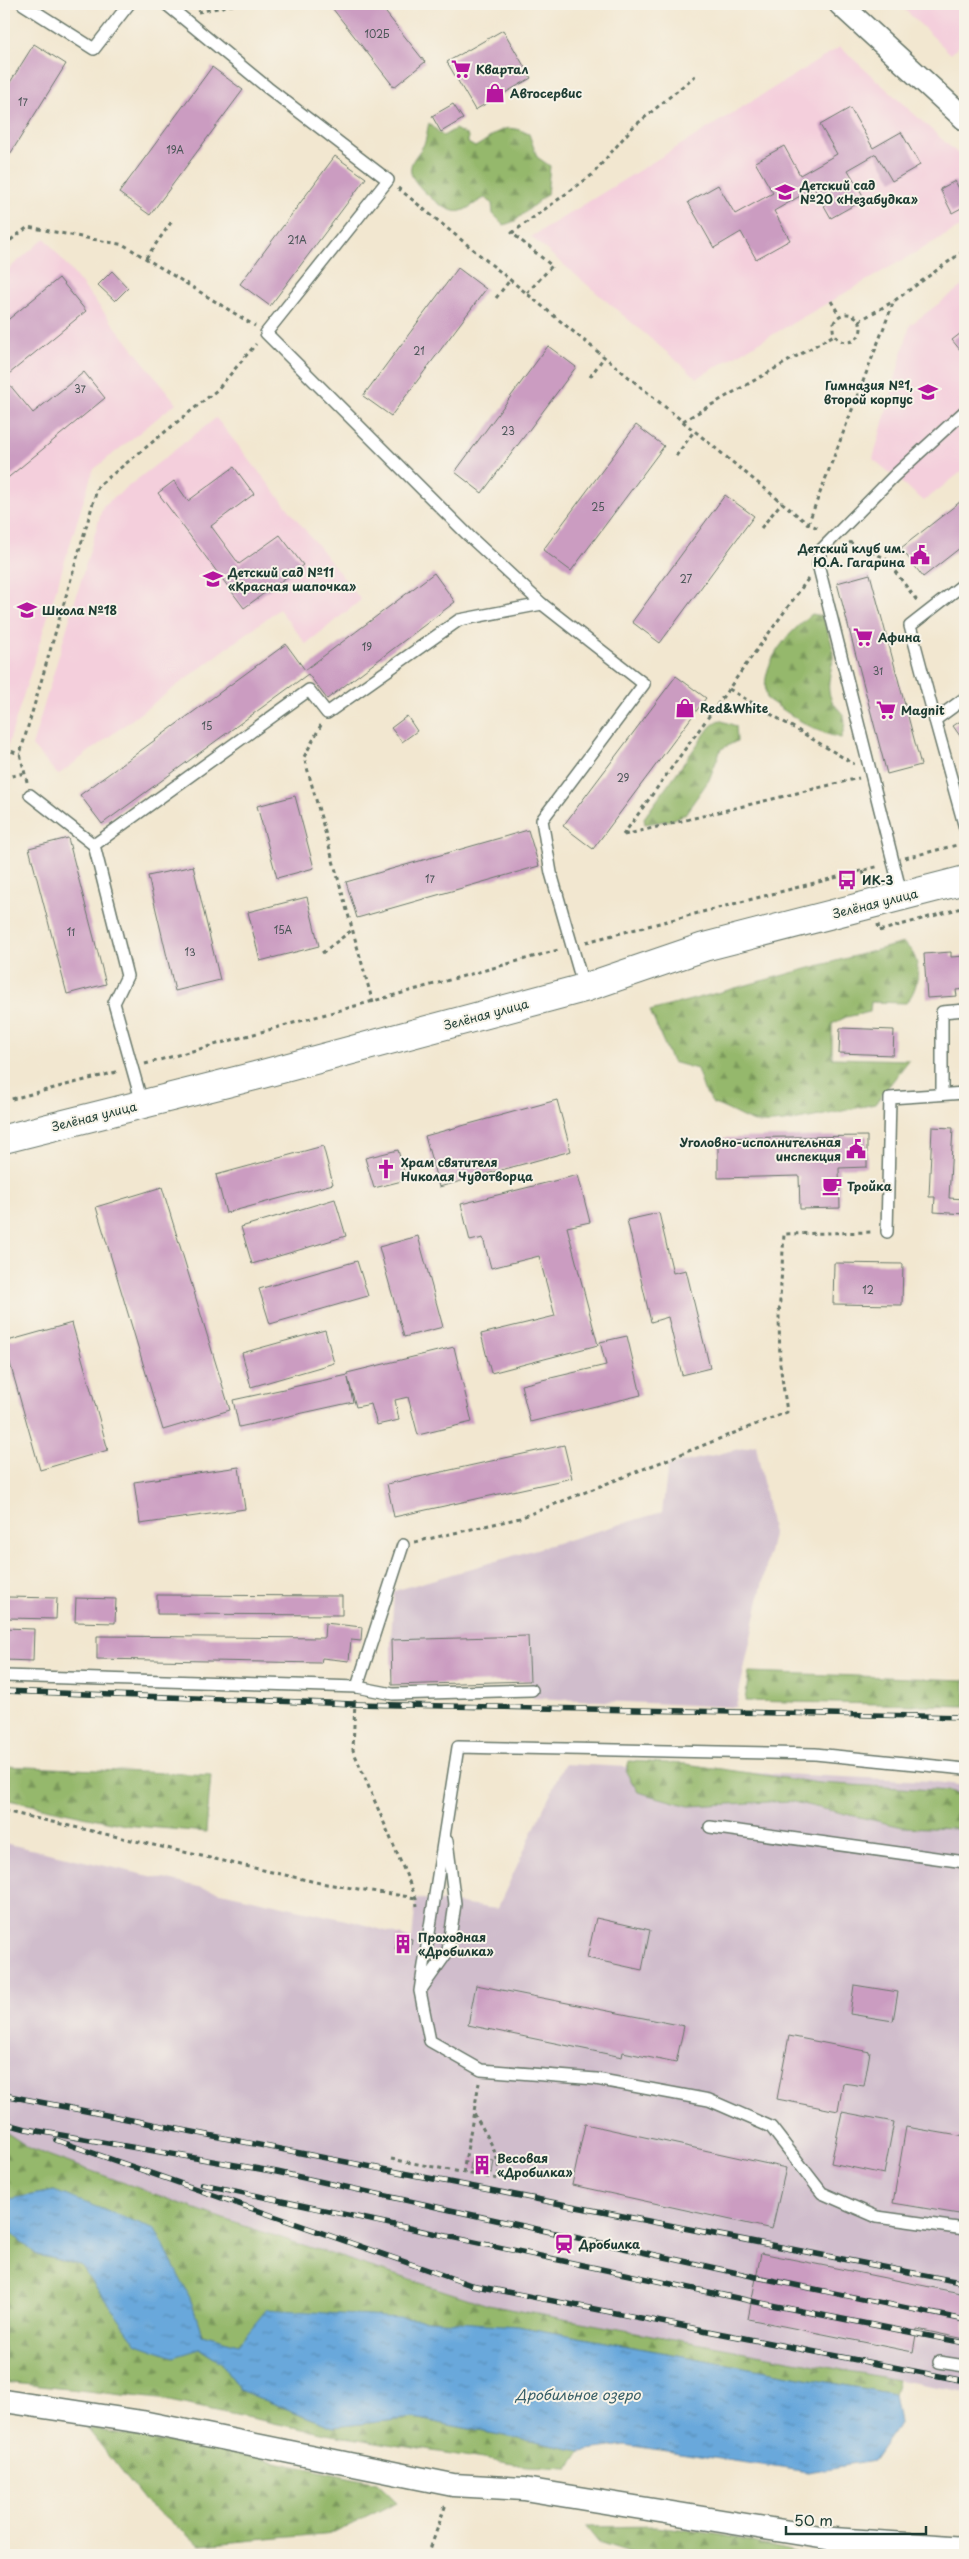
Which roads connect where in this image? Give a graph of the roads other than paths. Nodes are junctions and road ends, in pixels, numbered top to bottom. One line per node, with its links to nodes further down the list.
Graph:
1 (23, 4): 2 (lane)
2 (129, 4)
3 (166, 4): 8 (lane)
4 (840, 4): 5 (street)
5 (965, 119)
6 (965, 411): 16 (lane)
7 (965, 583): 10 (lane)
8 (542, 604): 14 (lane); 17 (lane)
9 (965, 698): 10 (lane)
10 (935, 720): 11 (lane)
11 (960, 789): 13 (lane)
12 (30, 794): 14 (lane)
13 (965, 828)
14 (94, 845): 21 (lane)
15 (965, 880): 16 (main road, Зелёная улица)
16 (902, 897): 17 (main road, Зелёная улица)
17 (584, 988): 21 (main road, Зелёная улица)
18 (965, 1010): 20 (lane)
19 (965, 1093): 20 (lane)
20 (942, 1094): 23 (lane)
21 (142, 1103): 22 (main road, Зелёная улица)
22 (4, 1139)
23 (887, 1232)
24 (403, 1544): 26 (lane)
25 (4, 1676): 26 (lane)
26 (357, 1687): 27 (lane)
27 (532, 1690)
28 (965, 1769): 29 (lane)
29 (446, 1827): 32 (lane); 32 (lane)
30 (710, 1827): 31 (lane)
31 (965, 1862)
32 (420, 1991): 33 (lane)
33 (965, 2228)
34 (939, 2362): 35 (lane)
35 (965, 2366)
36 (4, 2400): 37 (street)
37 (965, 2548)

